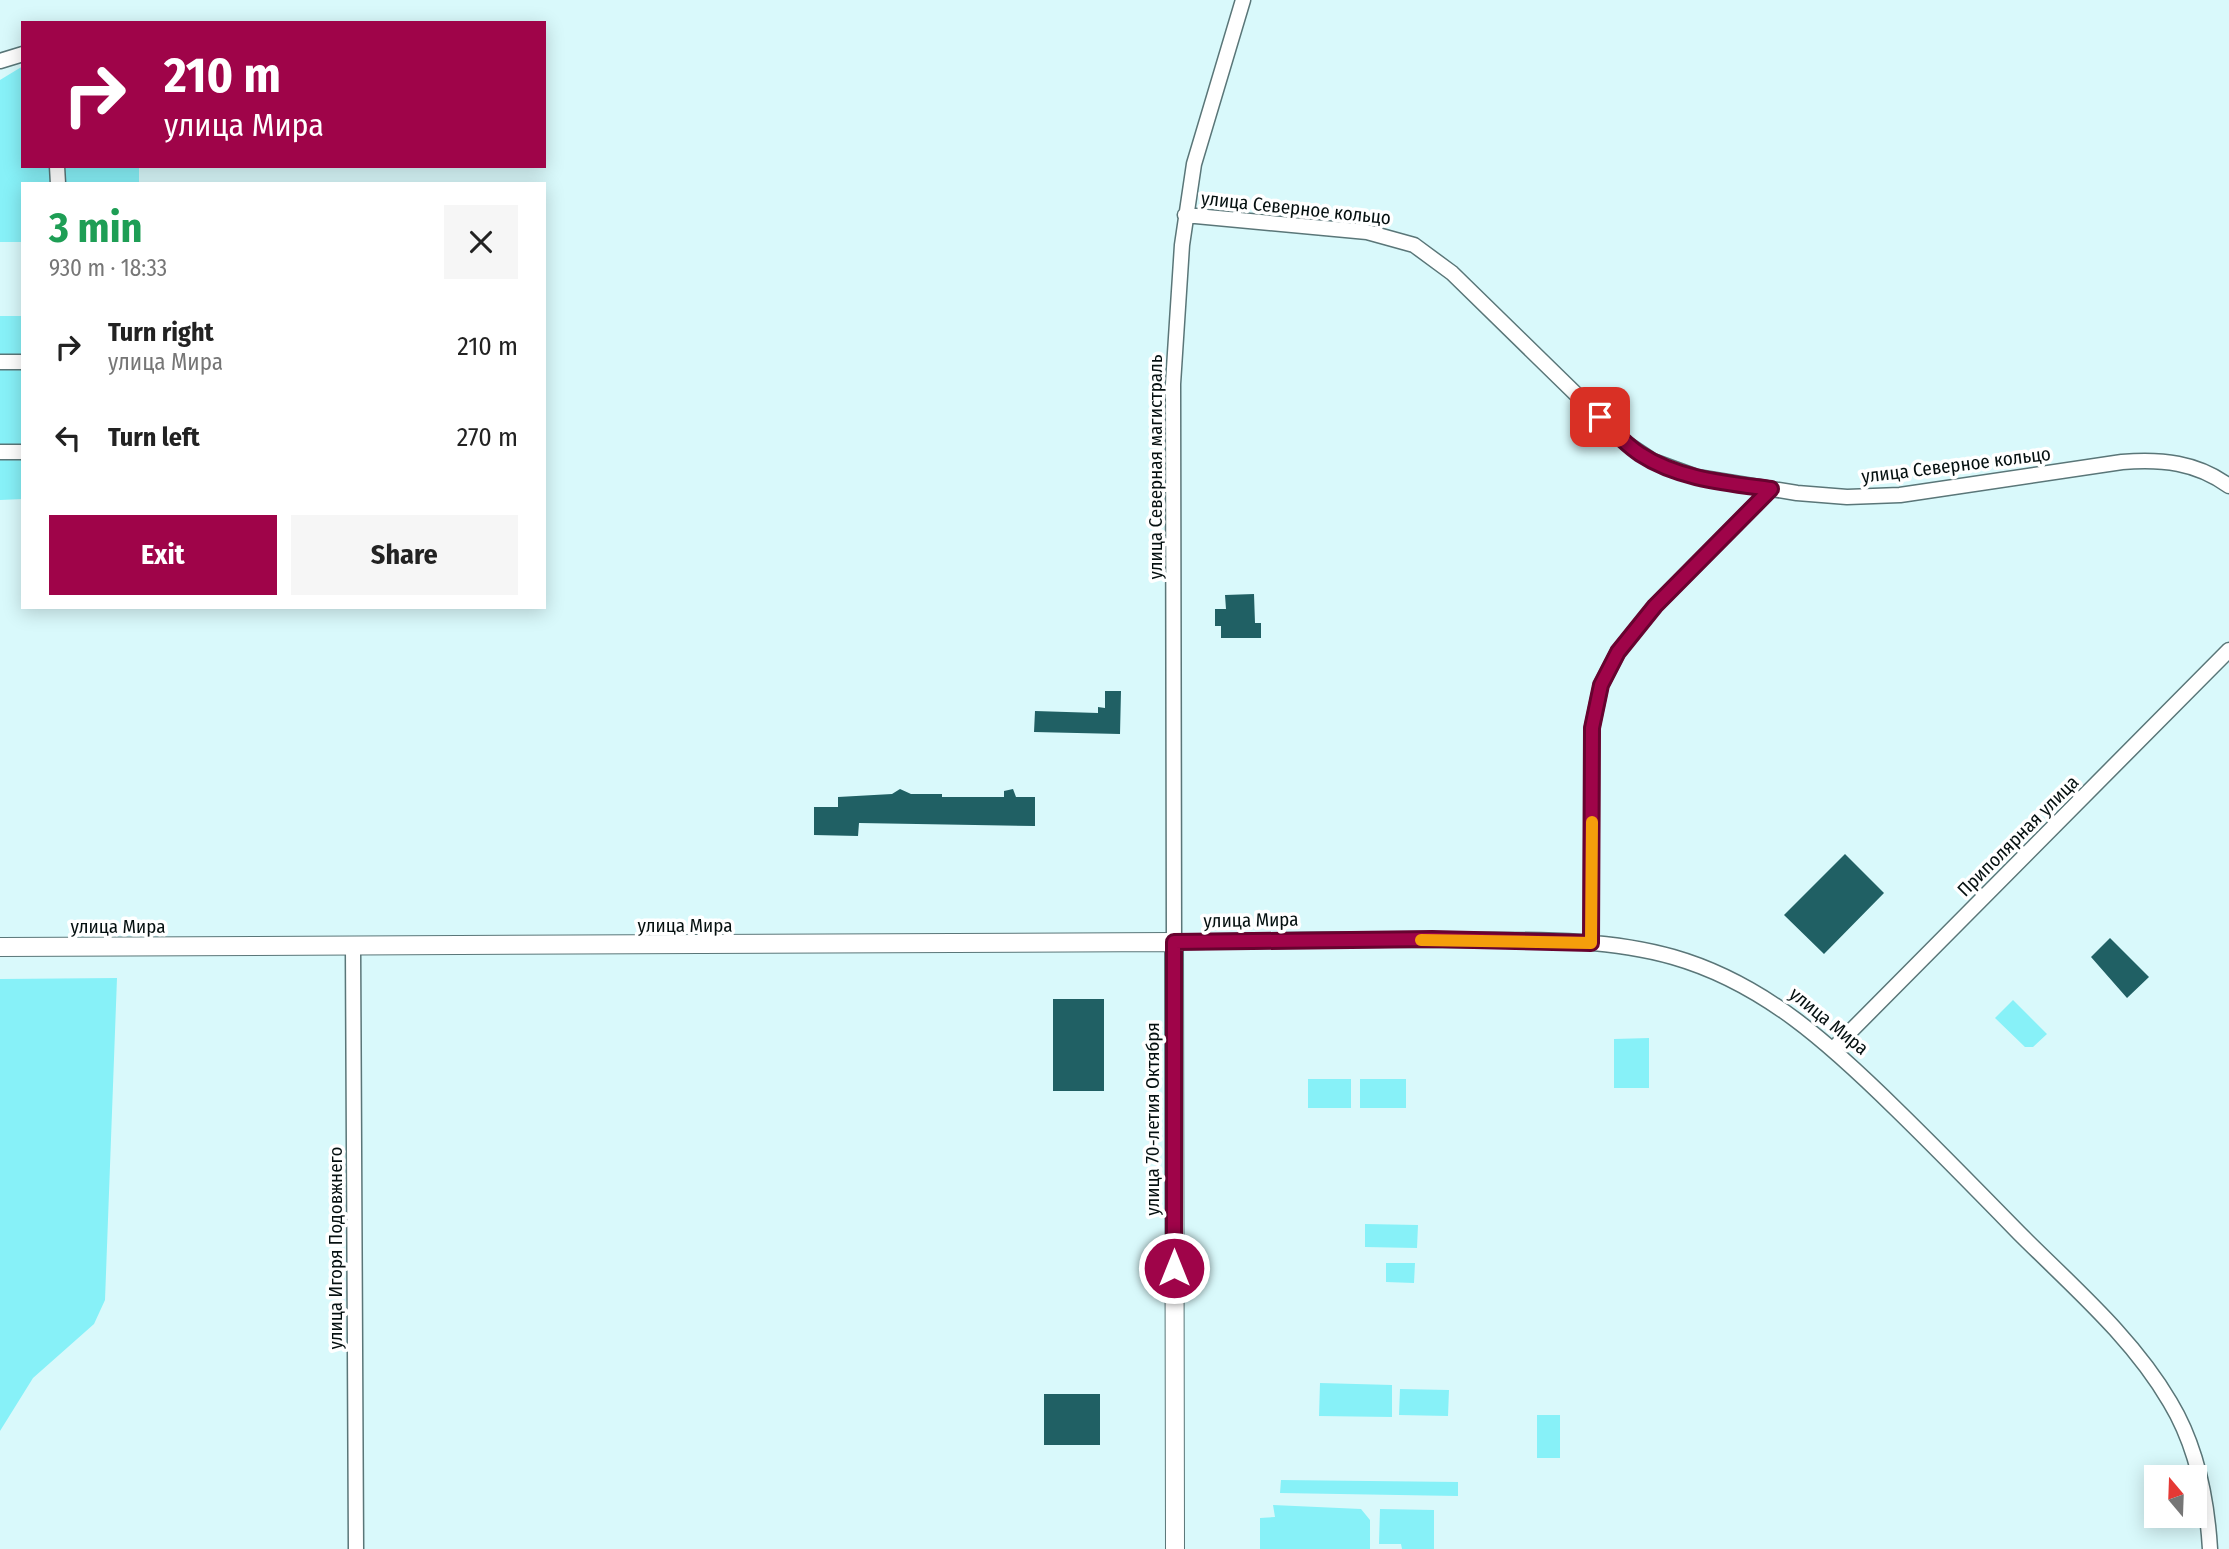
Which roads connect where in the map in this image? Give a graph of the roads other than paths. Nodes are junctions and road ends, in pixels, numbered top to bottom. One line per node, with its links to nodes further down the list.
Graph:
1 (1242, 0): 4 (street, улица Северная магистраль)
2 (21, 55): 3 (street)
3 (0, 61)
4 (1185, 215): 10 (street, улица Северное кольцо); 12 (street, улица Северная магистраль)
5 (0, 362): 6 (street)
6 (21, 362)
7 (0, 452): 8 (street)
8 (21, 452)
9 (2229, 486): 10 (street, улица Северное кольцо)
10 (1771, 489): 13 (street)
11 (2229, 650): 16 (street, Приполярная улица)
12 (1174, 942): 13 (street, улица Мира); 15 (main road, улица Мира); 18 (main road, улица 70-летия Октября)
13 (1591, 943): 16 (street, улица Мира)
14 (0, 947): 15 (main road, улица Мира)
15 (353, 947): 17 (street, улица Игоря Подовжнего)
16 (1834, 1048): 19 (street, улица Мира)
17 (356, 1549)
18 (1175, 1549)
19 (2210, 1549)

